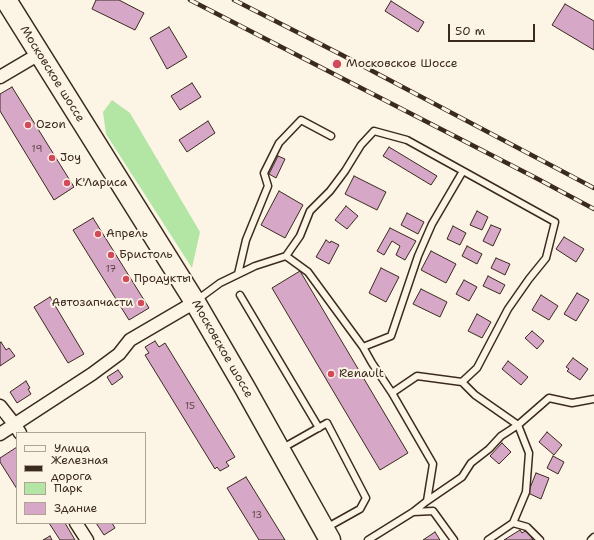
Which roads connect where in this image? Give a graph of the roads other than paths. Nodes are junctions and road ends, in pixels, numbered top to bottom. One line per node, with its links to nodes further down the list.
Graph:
1 (6, 0): 2 (main road, Московское шоссе)
2 (39, 54): 3 (street); 9 (main road, Московское шоссе)
3 (0, 77)
4 (331, 136): 7 (lane)
5 (464, 171): 6 (lane); 10 (lane); 11 (lane)
6 (286, 256): 7 (lane); 10 (lane)
7 (238, 274): 9 (lane)
8 (240, 295): 16 (lane)
9 (195, 302): 17 (street); 19 (main road, Московское шоссе)
10 (363, 347): 12 (lane)
11 (462, 382): 12 (lane); 15 (lane)
12 (392, 393): 20 (lane)
13 (594, 399): 15 (lane)
14 (0, 406): 17 (street)
15 (518, 425): 20 (lane); 22 (lane)
16 (319, 428): 19 (lane); 24 (lane)
17 (17, 429): 18 (street)
18 (0, 434)
19 (280, 450): 24 (main road, Московское шоссе)
20 (426, 501): 21 (lane)
21 (412, 512): 27 (lane); 28 (lane)
22 (513, 523): 29 (lane); 30 (lane)
23 (77, 524): 26 (street)
24 (327, 534)
25 (594, 537): 31 (lane)
26 (87, 540)
27 (368, 540)
28 (454, 540)
29 (488, 540)
30 (540, 540)
31 (591, 540)

